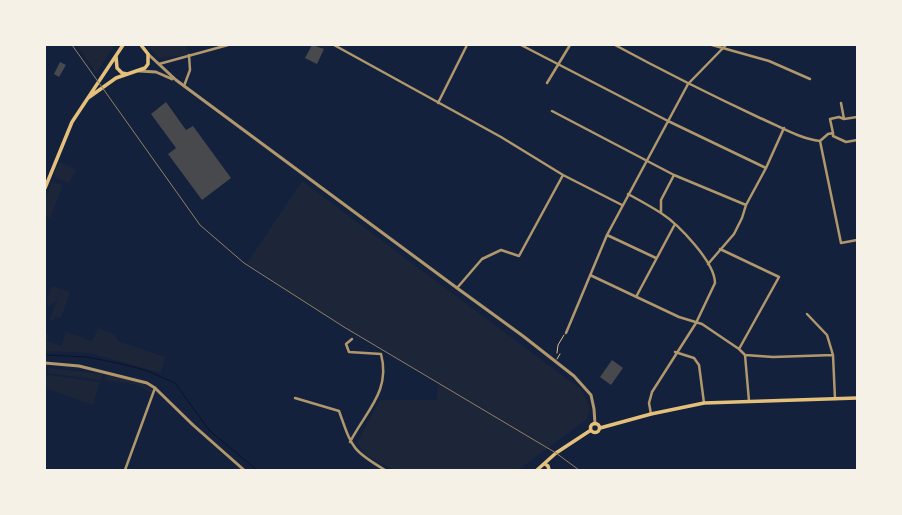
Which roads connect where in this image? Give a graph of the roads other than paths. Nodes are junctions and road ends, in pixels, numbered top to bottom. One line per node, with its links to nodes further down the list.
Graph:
1 (128, 45): 11 (main road)
2 (136, 45): 12 (main road)
3 (228, 45): 16 (street)
4 (334, 45): 27 (street)
5 (468, 45): 27 (street)
6 (521, 45): 18 (street)
7 (570, 45): 18 (street)
8 (615, 45): 24 (street)
9 (712, 45): 13 (street)
10 (726, 45): 13 (street)
11 (122, 46): 15 (main road)
12 (142, 47): 14 (main road)
13 (722, 49): 21 (street); 24 (street)
14 (148, 54): 17 (street); 19 (main road)
15 (116, 55): 20 (main road); 26 (main road)
16 (189, 55): 17 (street); 25 (street)
17 (158, 64): 22 (street)
18 (558, 66): 23 (street); 32 (street)
19 (139, 71): 20 (main road); 22 (street)
20 (127, 74): 26 (main road)
21 (810, 79)
22 (176, 80): 25 (street)
23 (547, 83)
24 (688, 84): 32 (street); 33 (street)
25 (184, 86): 53 (street)
26 (86, 100): 41 (main road)
27 (438, 103): 39 (street)
28 (841, 103): 31 (street)
29 (552, 111): 37 (street)
30 (857, 117): 31 (street)
31 (844, 120): 34 (street)
32 (668, 121): 37 (street); 38 (street)
33 (784, 128): 36 (street); 38 (street)
34 (833, 133): 35 (street); 36 (street)
35 (857, 140)
36 (820, 141): 48 (street)
37 (646, 161): 40 (street); 42 (street)
38 (766, 168): 44 (street)
39 (563, 175): 43 (street); 53 (street)
40 (674, 175): 44 (street); 45 (street)
41 (45, 188)
42 (628, 194): 43 (street); 45 (street)
43 (622, 205): 47 (street)
44 (746, 205): 49 (street)
45 (661, 213): 46 (street)
46 (675, 224): 50 (street); 51 (street)
47 (607, 235): 50 (street); 52 (street)
48 (857, 240)
49 (720, 249): 51 (street); 59 (street)
50 (656, 258): 54 (street)
51 (708, 264): 56 (street)
52 (590, 275): 54 (street); 57 (street)
53 (457, 288): 71 (street)
54 (636, 297): 56 (street)
55 (807, 314): 62 (street)
56 (696, 323): 59 (street); 60 (street)
57 (566, 332)
58 (352, 339): 74 (street)
59 (739, 349): 61 (street)
60 (675, 352): 69 (street); 70 (street)
61 (745, 355): 62 (street); 68 (street)
62 (833, 355): 67 (street)
63 (45, 363): 64 (street)
64 (155, 388): 77 (street); 78 (street)
65 (295, 398): 74 (street)
66 (857, 398): 67 (main road)
67 (835, 399): 68 (main road)
68 (748, 401): 69 (main road)
69 (704, 403): 70 (main road)
70 (651, 414): 72 (main road)
71 (595, 424): 72 (main road); 73 (main road)
72 (600, 428): 73 (main road)
73 (591, 430): 76 (main road)
74 (350, 442): 79 (street)
75 (541, 468): 76 (main road); 80 (main road)
76 (548, 468)
77 (125, 470)
78 (244, 470)
79 (385, 470)
80 (537, 470)

